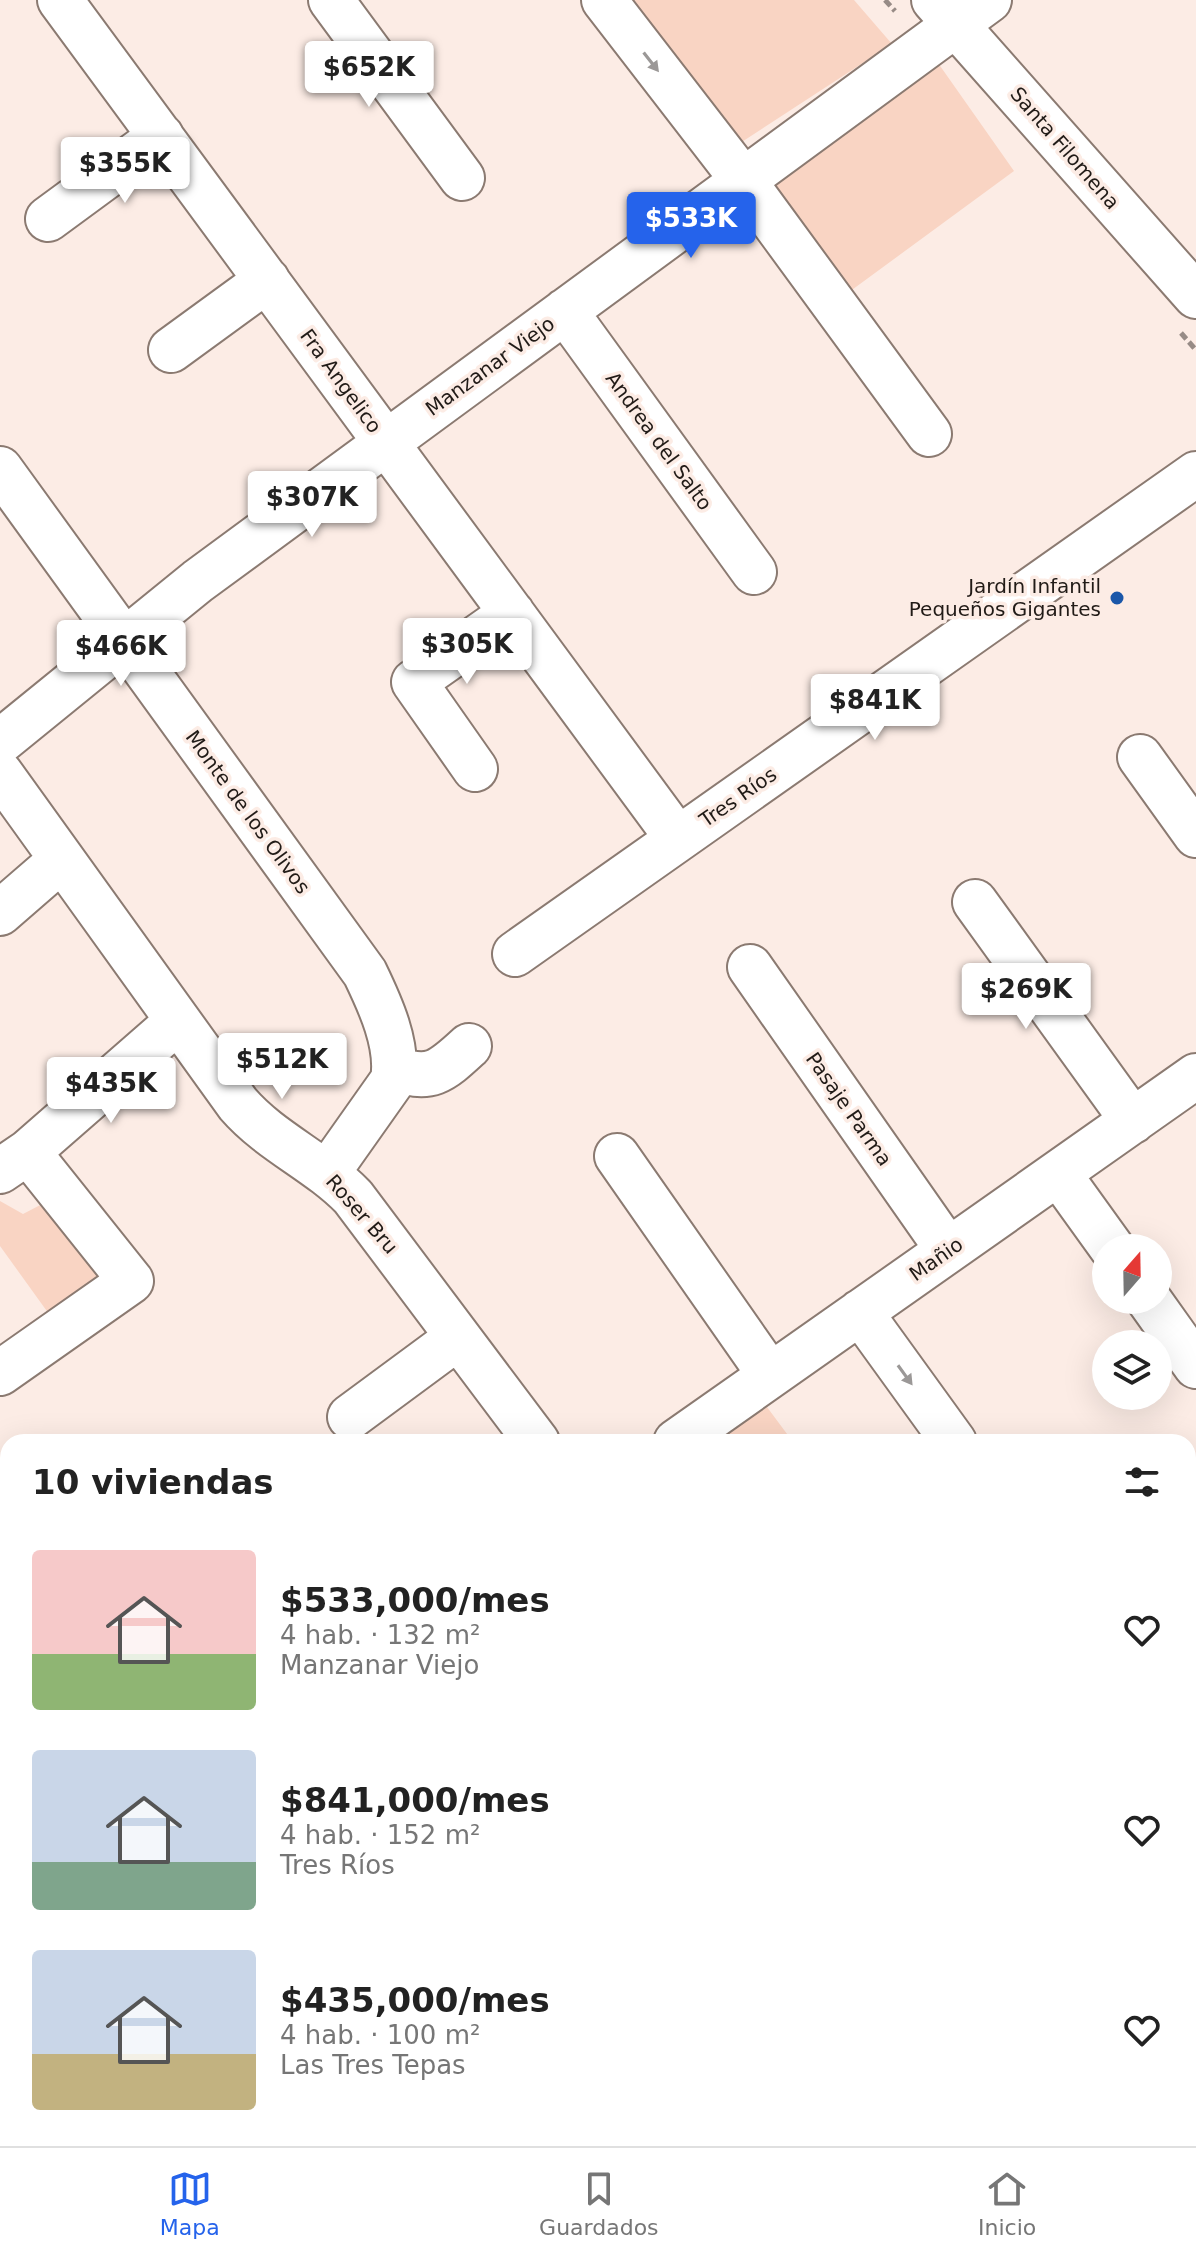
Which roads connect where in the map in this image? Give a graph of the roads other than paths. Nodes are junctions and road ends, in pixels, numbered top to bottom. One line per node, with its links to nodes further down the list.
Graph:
1 (60, 0): 5 (street, Fra Angelico)
2 (331, 0): 6 (street)
3 (604, 0): 7 (street, one-way to 7)
4 (960, 8): 7 (street, Manzanar Viejo); 10 (street, Santa Filomena)
5 (161, 136): 8 (street); 9 (street, Fra Angelico)
6 (462, 178)
7 (743, 180): 11 (street, Manzanar Viejo); 13 (street)
8 (48, 219)
9 (267, 280): 12 (street); 14 (street, Fra Angelico)
10 (1196, 296)
11 (565, 311): 14 (street, Manzanar Viejo); 17 (street, Andrea del Salto)
12 (171, 350)
13 (929, 434)
14 (386, 442): 18 (street, Fra Angelico); 19 (street, Manzanar Viejo)
15 (0, 469): 19 (street, Monte de los Olivos)
16 (1196, 474): 25 (street, Tres Ríos)
17 (754, 572)
18 (512, 613): 22 (street); 25 (street, Fra Angelico)
19 (124, 641): 20 (street, Manzanar Viejo); 33 (street, Monte de los Olivos)
20 (0, 742)
21 (1140, 757): 24 (street)
22 (475, 769)
23 (0, 773): 26 (street, Roser Bru)
24 (1196, 835)
25 (678, 839): 29 (street, Tres Ríos)
26 (61, 860): 28 (street); 31 (street, Roser Bru)
27 (975, 902): 35 (street)
28 (0, 913)
29 (515, 954)
30 (750, 967): 41 (street, Pasaje Parma)
31 (178, 1021): 37 (street); 38 (street, Roser Bru)
32 (469, 1046): 33 (street)
33 (395, 1068): 38 (street)
34 (1196, 1076): 35 (street, Mañio)
35 (1133, 1121): 39 (street, Mañio)
36 (617, 1156): 47 (street)
37 (14, 1161): 46 (street)
38 (328, 1172): 44 (street, Roser Bru)
39 (1058, 1173): 40 (street); 41 (street, Mañio)
40 (1102, 1234)
41 (948, 1250): 42 (street, Mañio)
42 (860, 1312): 47 (street, Mañio); 51 (street, one-way to 51)
43 (1159, 1314): 45 (street)
44 (457, 1338): 48 (street); 49 (street, Roser Bru)
45 (1196, 1366)
46 (0, 1373)
47 (770, 1375): 50 (street, Mañio)
48 (350, 1417)
49 (531, 1434)
50 (687, 1434)
51 (948, 1434)

